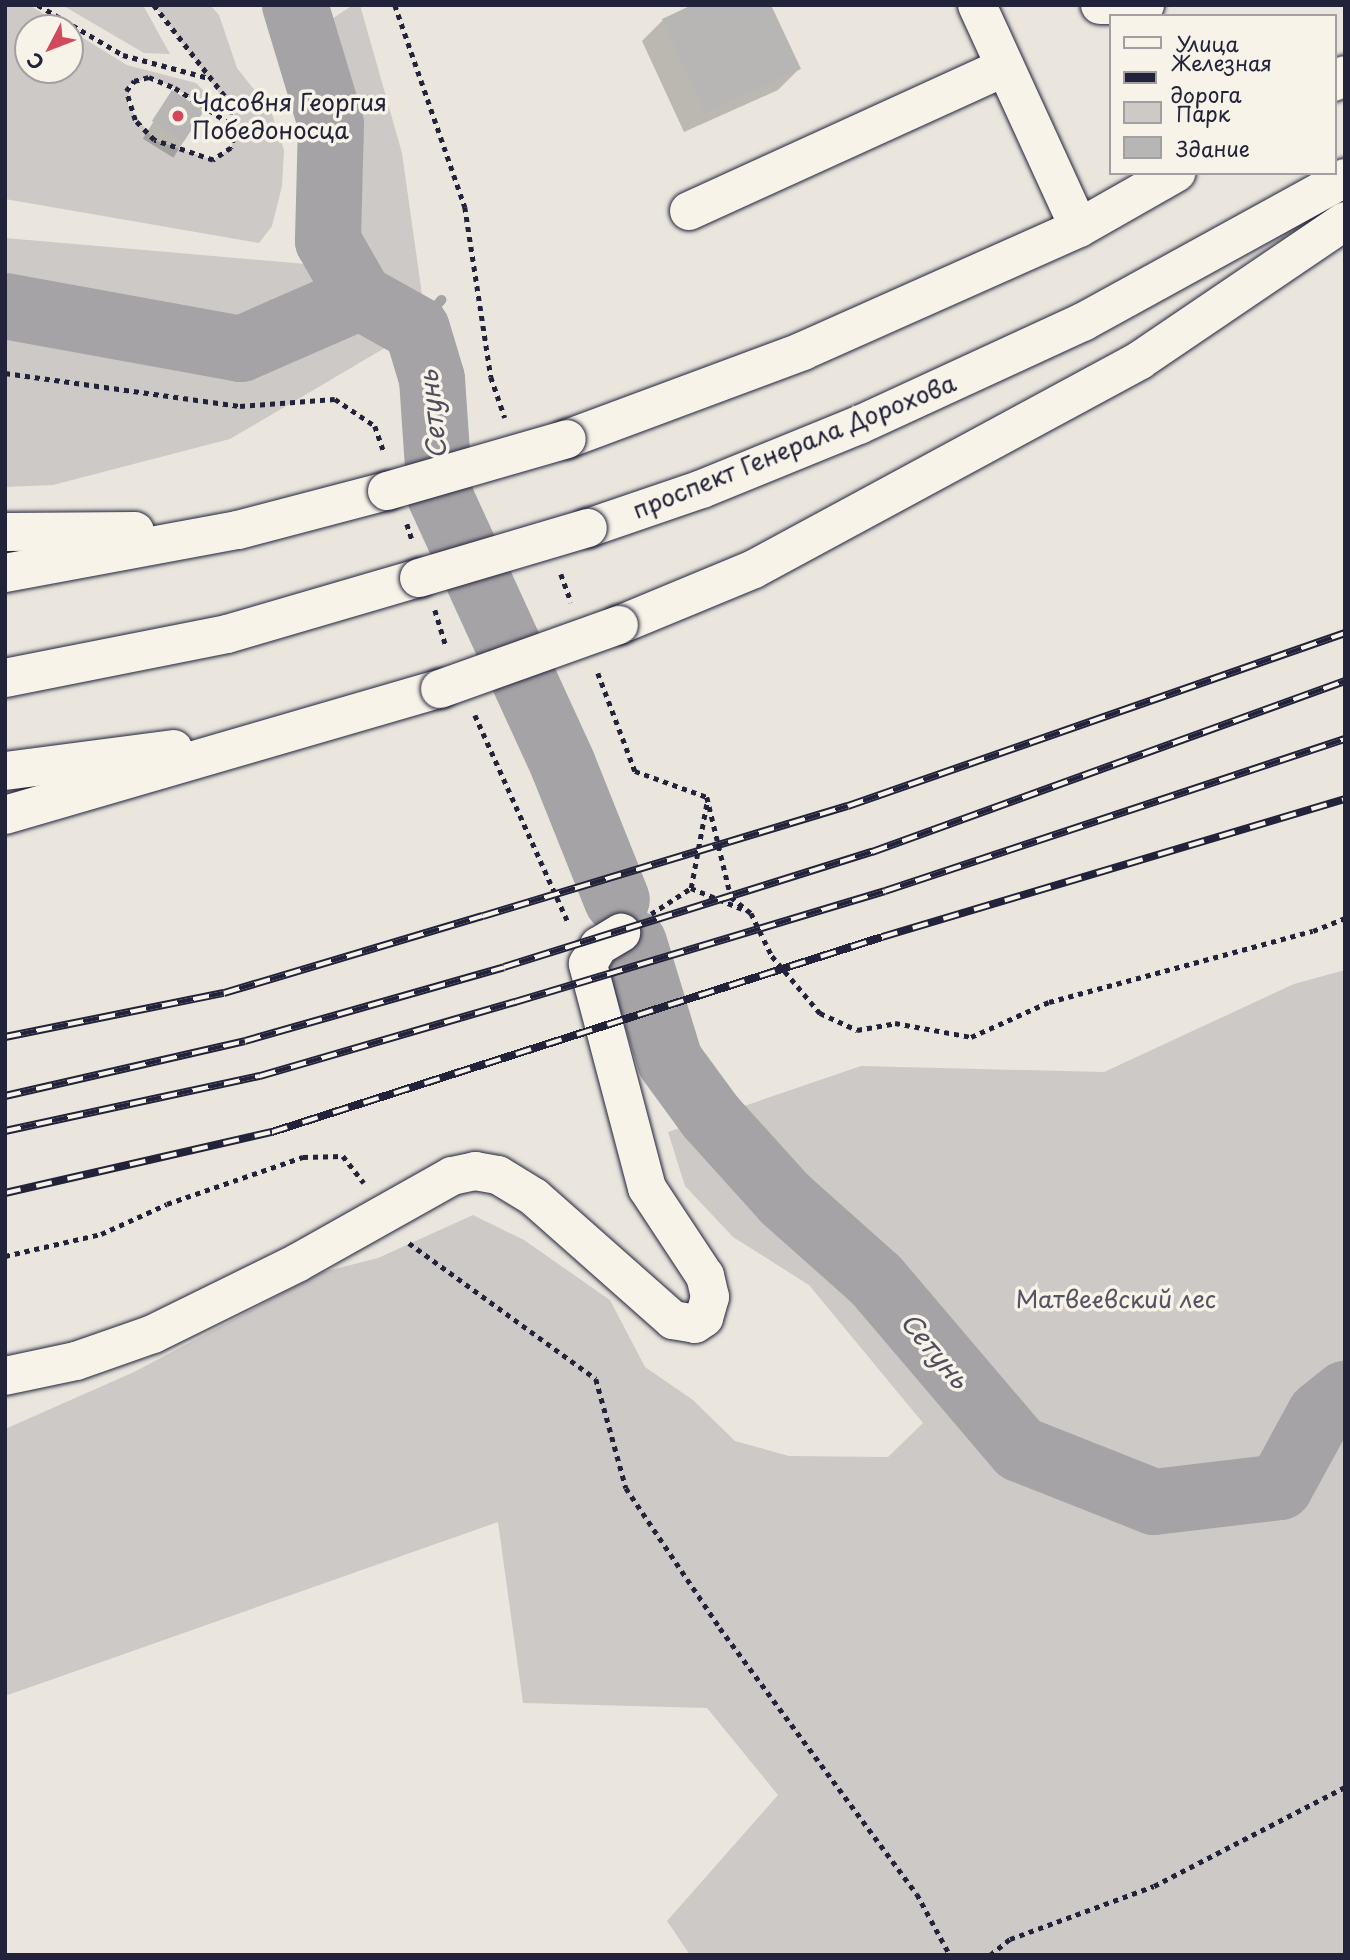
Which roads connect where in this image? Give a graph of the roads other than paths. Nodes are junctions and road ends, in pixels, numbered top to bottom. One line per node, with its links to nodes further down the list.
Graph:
1 (977, 5): 4 (main road)
2 (1100, 5): 3 (main road)
3 (1145, 5)
4 (1005, 67): 7 (main road); 9 (main road)
5 (1172, 175): 9 (main road)
6 (1345, 178): 13 (main road, проспект Генерала Дорохова, bridge)
7 (689, 211)
8 (1345, 221): 14 (main road, bridge)
9 (1079, 228): 10 (main road, bridge)
10 (238, 530): 11 (main road); 12 (main road)
11 (5, 532)
12 (5, 573)
13 (5, 678)
14 (281, 738): 15 (main road); 16 (main road)
15 (5, 771)
16 (5, 815)
17 (602, 948): 18 (main road)
18 (5, 1376)

